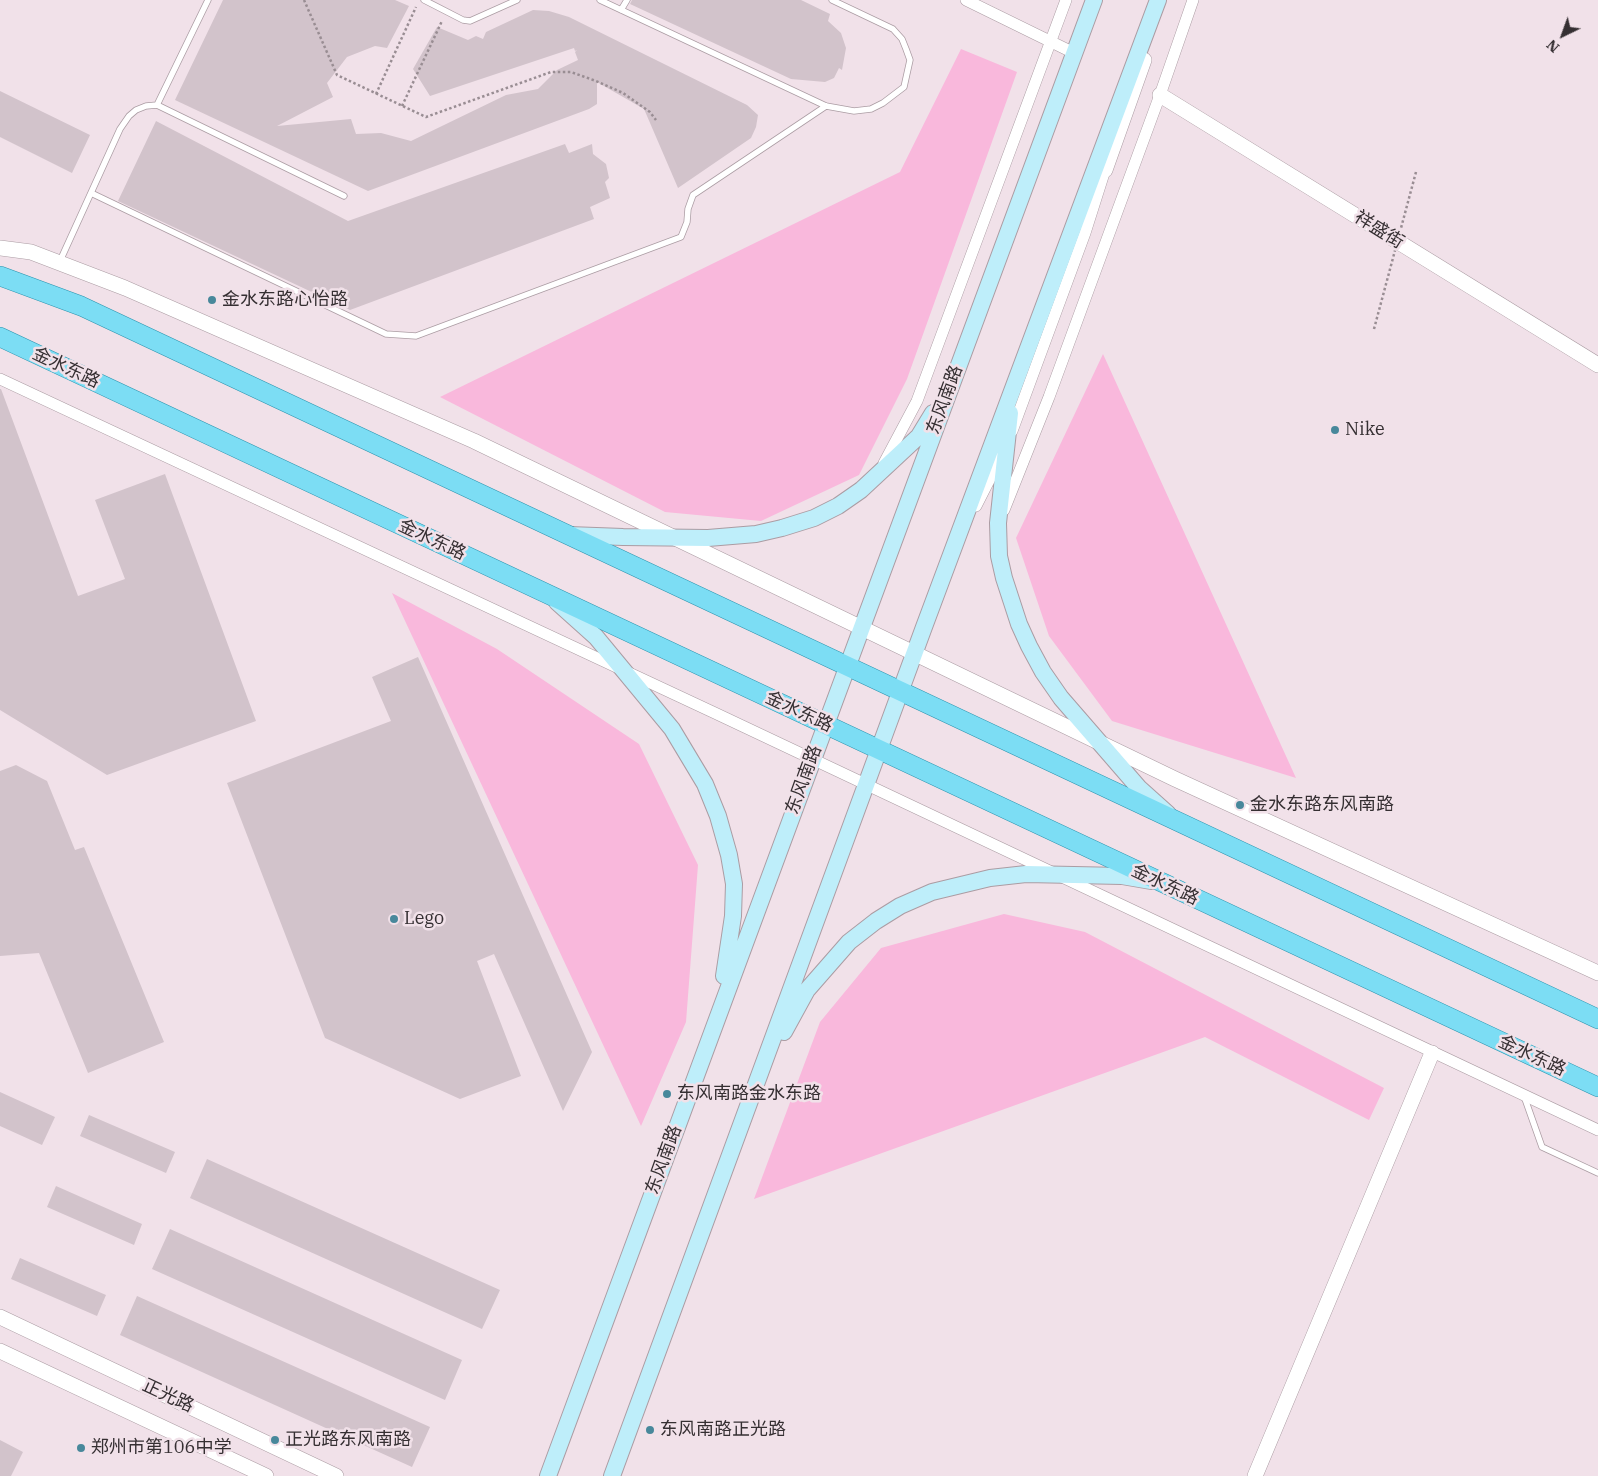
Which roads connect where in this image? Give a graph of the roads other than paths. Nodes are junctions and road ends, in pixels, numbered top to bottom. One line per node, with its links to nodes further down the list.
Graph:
1 (208, 0): 17 (lane)
2 (424, 0): 3 (lane)
3 (517, 0)
4 (600, 0): 13 (lane)
5 (627, 0): 13 (lane)
6 (832, 0): 18 (lane)
7 (966, 0): 14 (street)
8 (1066, 0): 14 (street)
9 (1094, 0): 15 (main road, 东风南路)
10 (1158, 0): 29 (main road)
11 (1165, 0): 19 (street)
12 (1193, 0): 16 (street)
13 (621, 10): 18 (lane)
14 (1051, 42): 15 (street); 31 (street)
15 (1074, 53): 28 (main road, 东风南路)
16 (1160, 96): 26 (street, 祥盛街); 32 (street)
17 (157, 105): 20 (lane); 21 (lane)
18 (826, 106): 20 (lane)
19 (1105, 170): 30 (street)
20 (91, 193): 23 (lane)
21 (344, 196)
22 (0, 248): 23 (street)
23 (59, 263): 34 (street)
24 (0, 276): 33 (main road)
25 (0, 337): 36 (main road, 金水东路)
26 (1598, 365)
27 (0, 378): 40 (street)
28 (950, 386): 31 (main road); 37 (main road, 东风南路)
29 (1012, 390): 30 (main road); 35 (main road)
30 (1007, 445): 32 (main road); 35 (street)
31 (878, 475): 34 (main road)
32 (998, 523): 43 (main road)
33 (568, 534): 34 (main road); 39 (main road)
34 (674, 538): 37 (street)
35 (950, 556): 38 (main road)
36 (550, 596): 40 (main road); 42 (main road, 金水东路)
37 (861, 628): 38 (street); 39 (main road, 东风南路)
38 (914, 653): 41 (main road); 43 (street)
39 (847, 666): 41 (main road); 42 (main road, 东风南路)
40 (621, 669): 45 (street); 51 (main road)
41 (900, 690): 44 (main road); 47 (main road)
42 (825, 724): 44 (main road, 金水东路); 45 (main road, 东风南路)
43 (1098, 742): 47 (main road); 50 (street)
44 (879, 750): 46 (main road); 49 (main road, 金水东路)
45 (812, 759): 46 (street); 51 (main road, 东风南路)
46 (866, 785): 48 (street); 55 (main road)
47 (1174, 819): 52 (main road)
48 (1056, 875): 49 (main road); 53 (street); 55 (main road)
49 (1160, 882): 54 (main road, 金水东路)
50 (1598, 973)
51 (720, 1008): 63 (main road, 东风南路)
52 (1598, 1019)
53 (1432, 1053): 56 (street); 65 (street)
54 (1598, 1086)
55 (755, 1087): 64 (main road)
56 (1524, 1096): 57 (street); 58 (lane)
57 (1598, 1130)
58 (1598, 1173)
59 (0, 1317): 62 (street, 正光路)
60 (0, 1351): 61 (street, 正光路)
61 (266, 1476)
62 (336, 1476)
63 (548, 1476)
64 (612, 1476)
65 (1255, 1476)

